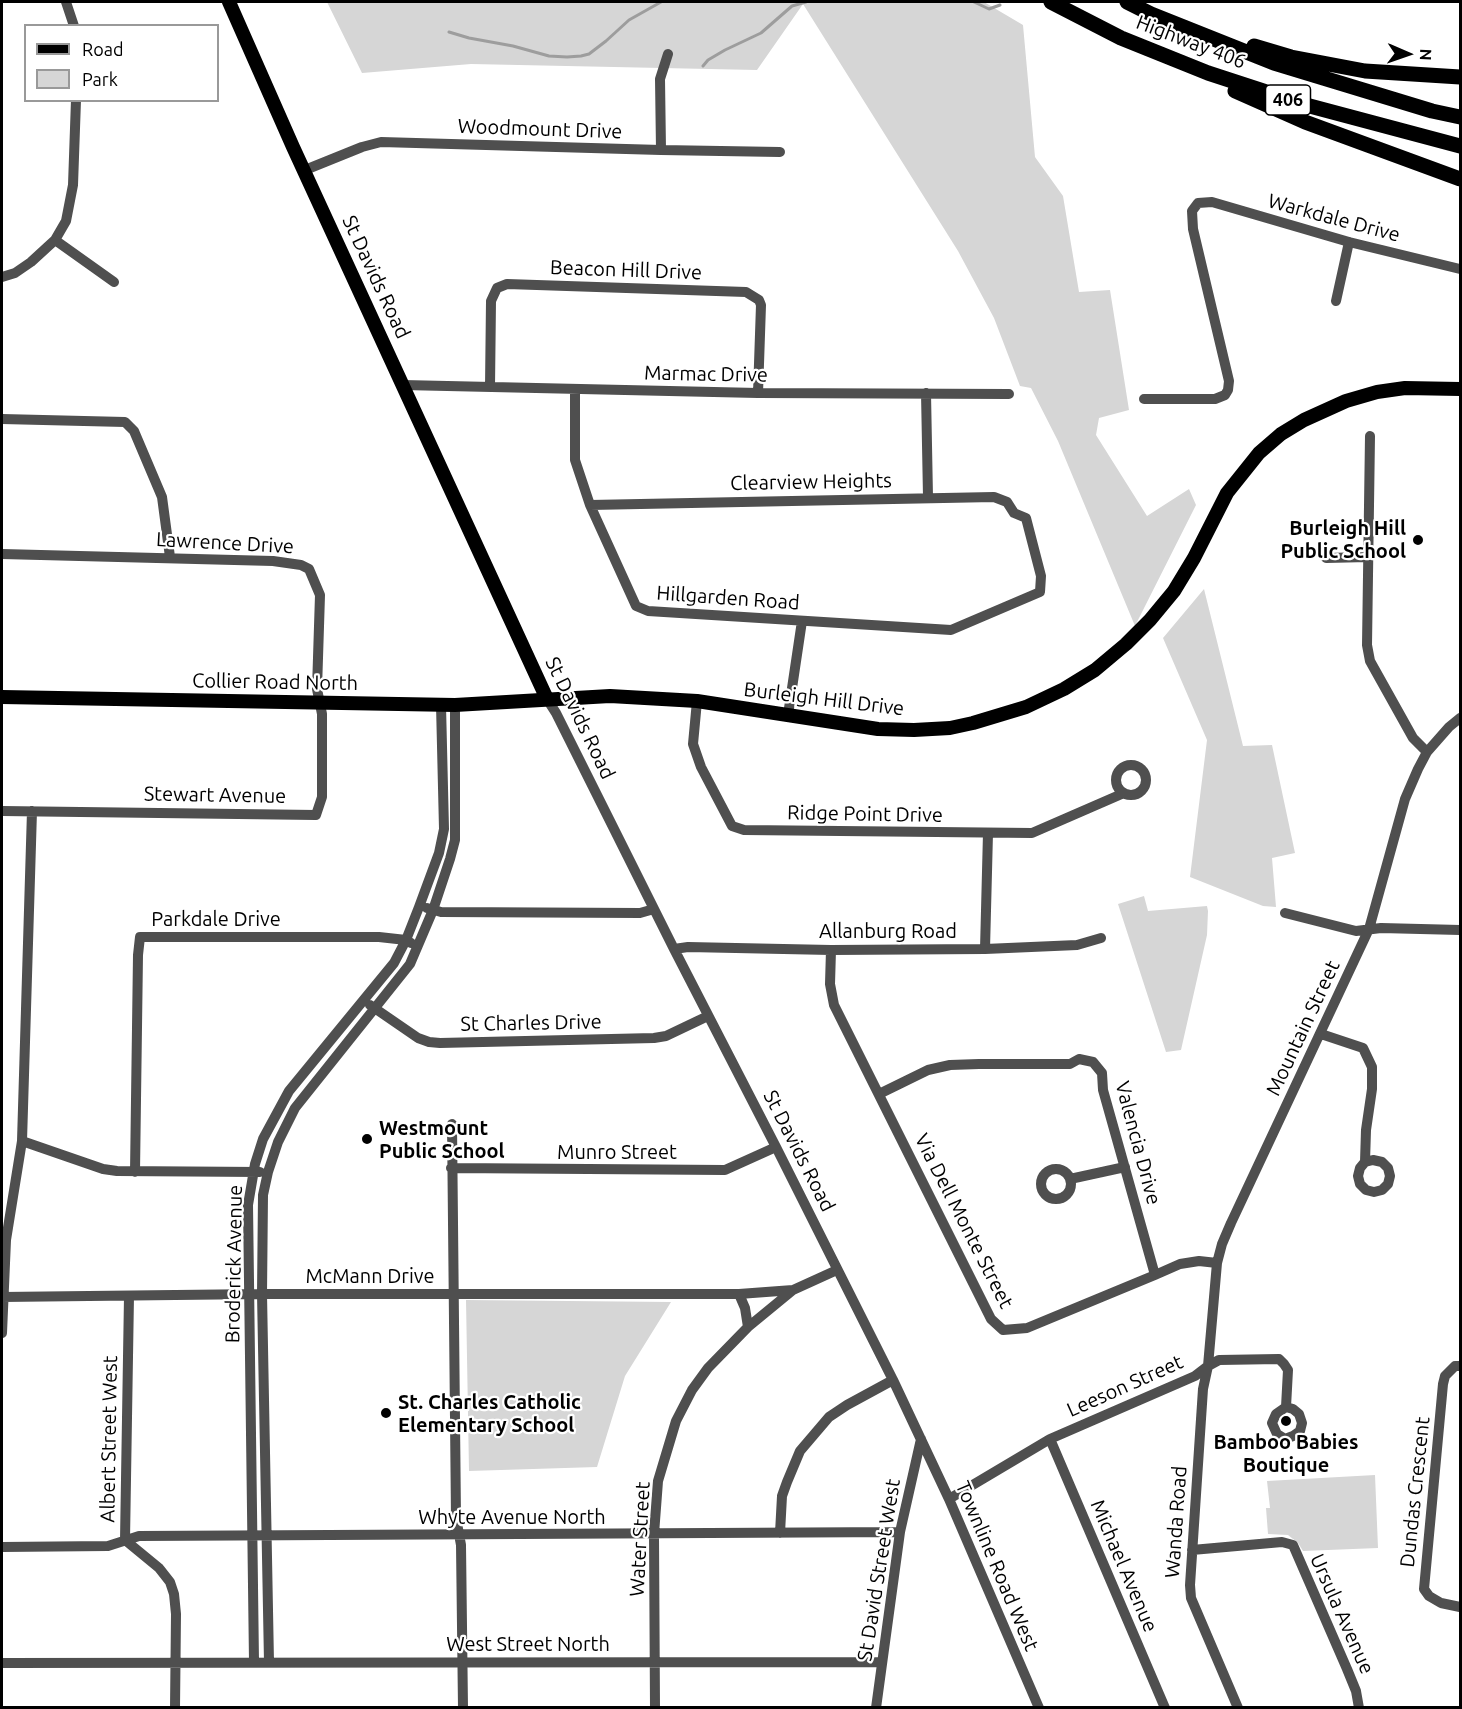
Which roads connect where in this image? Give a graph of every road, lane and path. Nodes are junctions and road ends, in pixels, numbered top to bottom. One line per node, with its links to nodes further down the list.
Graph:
1 (66, 2): 6 (street)
2 (229, 2): 15 (main road, St Davids Road)
3 (1051, 2): 7 (highway, Highway 406 / 406)
4 (1127, 2): 5 (highway, Highway 406 / 406)
5 (1151, 14): 9 (highway); 11 (highway, Highway 406 / 406)
6 (73, 24)
7 (1120, 38): 12 (highway, Highway 406 / 406); 16 (highway)
8 (668, 54): 13 (street)
9 (1461, 77)
10 (76, 102): 17 (street)
11 (1461, 117)
12 (1461, 146)
13 (661, 150): 14 (street, Woodmount Drive); 15 (street, Woodmount Drive)
14 (780, 152)
15 (305, 170): 23 (main road, St Davids Road)
16 (1461, 178)
17 (56, 240): 20 (street); 21 (street)
18 (1349, 242): 19 (street, Warkdale Drive); 22 (street); 30 (street, Warkdale Drive)
19 (1461, 269)
20 (2, 277)
21 (114, 282)
22 (1336, 301)
23 (404, 385): 24 (street, Marmac Drive); 42 (main road, St Davids Road)
24 (490, 387): 26 (street, Marmac Drive); 27 (street, Beacon Hill Drive)
25 (1461, 389): 47 (main road, Burleigh Hill Drive)
26 (575, 390): 27 (street, Marmac Drive); 34 (street, Hillgarden Road)
27 (758, 393): 28 (street, Marmac Drive)
28 (926, 393): 29 (street, Marmac Drive); 33 (street)
29 (1009, 394)
30 (1144, 399)
31 (2, 419): 36 (street)
32 (1370, 436): 37 (street)
33 (928, 497): 34 (street, Clearview Heights); 39 (street, Clearview Heights)
34 (590, 505): 40 (street, Hillgarden Road)
35 (2, 555): 36 (street, Lawrence Drive)
36 (170, 557): 44 (street, Lawrence Drive)
37 (1368, 557): 38 (street); 49 (street)
38 (1326, 558)
39 (1040, 592): 40 (street, Hillgarden Road)
40 (802, 621): 47 (street)
41 (2, 697): 44 (main road, Collier Road North)
42 (547, 699): 43 (main road, Burleigh Hill Drive); 46 (main road, Collier Road North); 55 (street, St Davids Road)
43 (697, 701): 47 (main road, Burleigh Hill Drive); 53 (street, Ridge Point Drive)
44 (320, 703): 45 (main road, Collier Road North); 52 (street, Stewart Avenue)
45 (441, 705): 46 (main road, Collier Road North); 54 (street, Broderick Avenue)
46 (455, 705): 56 (street, Broderick Avenue)
47 (788, 715)
48 (1461, 718): 49 (street, Mountain Street)
49 (1427, 752): 58 (street, Mountain Street)
50 (1124, 793): 53 (street, Ridge Point Drive)
51 (2, 811): 52 (street, Stewart Avenue)
52 (32, 812): 72 (street)
53 (988, 833): 64 (street)
54 (420, 907): 56 (street); 61 (street, Broderick Avenue)
55 (654, 909): 56 (street); 63 (street, St Davids Road)
56 (433, 910): 62 (street, Broderick Avenue)
57 (1285, 913): 58 (street)
58 (1369, 929): 59 (street); 69 (street, Mountain Street)
59 (1461, 930)
60 (1101, 938): 64 (street, Allanburg Road)
61 (406, 940): 62 (street, Parkdale Drive); 66 (street, Broderick Avenue); 77 (street, Parkdale Drive)
62 (418, 945): 67 (street, Broderick Avenue)
63 (674, 949): 65 (street, Allanburg Road); 68 (street, St Davids Road)
64 (985, 949): 65 (street, Allanburg Road)
65 (831, 950): 70 (street, Via Dell Monte Street)
66 (364, 999): 67 (street, St Charles Drive); 78 (street, Broderick Avenue)
67 (374, 1008): 68 (street, St Charles Drive); 79 (street, Broderick Avenue)
68 (708, 1016): 73 (street, St Davids Road)
69 (1321, 1034): 74 (street); 81 (street, Mountain Street)
70 (879, 1094): 75 (street, Valencia Drive); 83 (street, Via Dell Monte Street)
71 (452, 1124): 76 (street)
72 (22, 1141): 77 (street); 90 (street)
73 (776, 1147): 76 (street, Munro Street); 82 (street, St Davids Road)
74 (1365, 1162)
75 (1125, 1167): 80 (street); 83 (street, Valencia Drive)
76 (451, 1168): 87 (street)
77 (135, 1172): 78 (street)
78 (254, 1172): 79 (street); 85 (street, Broderick Avenue)
79 (268, 1172): 86 (street, Broderick Avenue)
80 (1070, 1179)
81 (1217, 1263): 83 (street, Via Dell Monte Street); 93 (street, Mountain Street)
82 (837, 1270): 84 (street, Water Street); 95 (street, St Davids Road)
83 (1155, 1275)
84 (793, 1290): 88 (street, McMann Drive); 91 (street, Water Street)
85 (250, 1294): 86 (street, McMann Drive); 89 (street, McMann Drive); 104 (street, Broderick Avenue)
86 (262, 1294): 87 (street, McMann Drive); 102 (street, Broderick Avenue)
87 (454, 1294): 88 (street, McMann Drive); 105 (street)
88 (739, 1294): 91 (street)
89 (129, 1296): 90 (street, McMann Drive); 106 (street, Albert Street West)
90 (2, 1297): 92 (street)
91 (748, 1326): 103 (street, Water Street)
92 (2, 1333)
93 (1208, 1366): 96 (street, Leeson Street); 98 (street, Leeson Street); 108 (street, Wanda Road)
94 (1461, 1366): 109 (street, Dundas Crescent)
95 (893, 1380): 97 (street, St Davids Road); 101 (street)
96 (1286, 1407)
97 (921, 1439): 99 (street, Townline Road West); 100 (street, St David Street West)
98 (1050, 1439): 99 (street, Leeson Street); 122 (street, Michael Avenue)
99 (949, 1499): 121 (street, Townline Road West)
100 (900, 1532): 101 (street, Whyte Avenue North); 114 (street, St David Street West)
101 (780, 1533): 103 (street, Whyte Avenue North)
102 (266, 1534): 104 (street, Whyte Avenue North); 105 (street, Whyte Avenue North); 111 (street, Broderick Avenue)
103 (654, 1534): 105 (street, Whyte Avenue North); 113 (street, Water Street)
104 (252, 1535): 106 (street, Whyte Avenue North); 110 (street, Broderick Avenue)
105 (459, 1535): 112 (street)
106 (125, 1540): 107 (street, Whyte Avenue North); 116 (street, Albert Street West)
107 (2, 1547)
108 (1192, 1550): 123 (street, Wanda Road); 124 (street, Ursula Avenue)
109 (1461, 1607)
110 (254, 1662): 111 (street, West Street North); 116 (street, West Street North)
111 (269, 1662): 112 (street, West Street North)
112 (462, 1662): 113 (street, West Street North); 118 (street)
113 (655, 1662): 114 (street, West Street North); 119 (street, Water Street)
114 (882, 1662): 120 (street, St David Street West)
115 (2, 1663): 116 (street, West Street North)
116 (175, 1664): 117 (street, Albert Street West)
117 (175, 1707)
118 (463, 1707)
119 (655, 1707)
120 (876, 1707)
121 (1039, 1707)
122 (1165, 1707)
123 (1238, 1707)
124 (1359, 1707)

